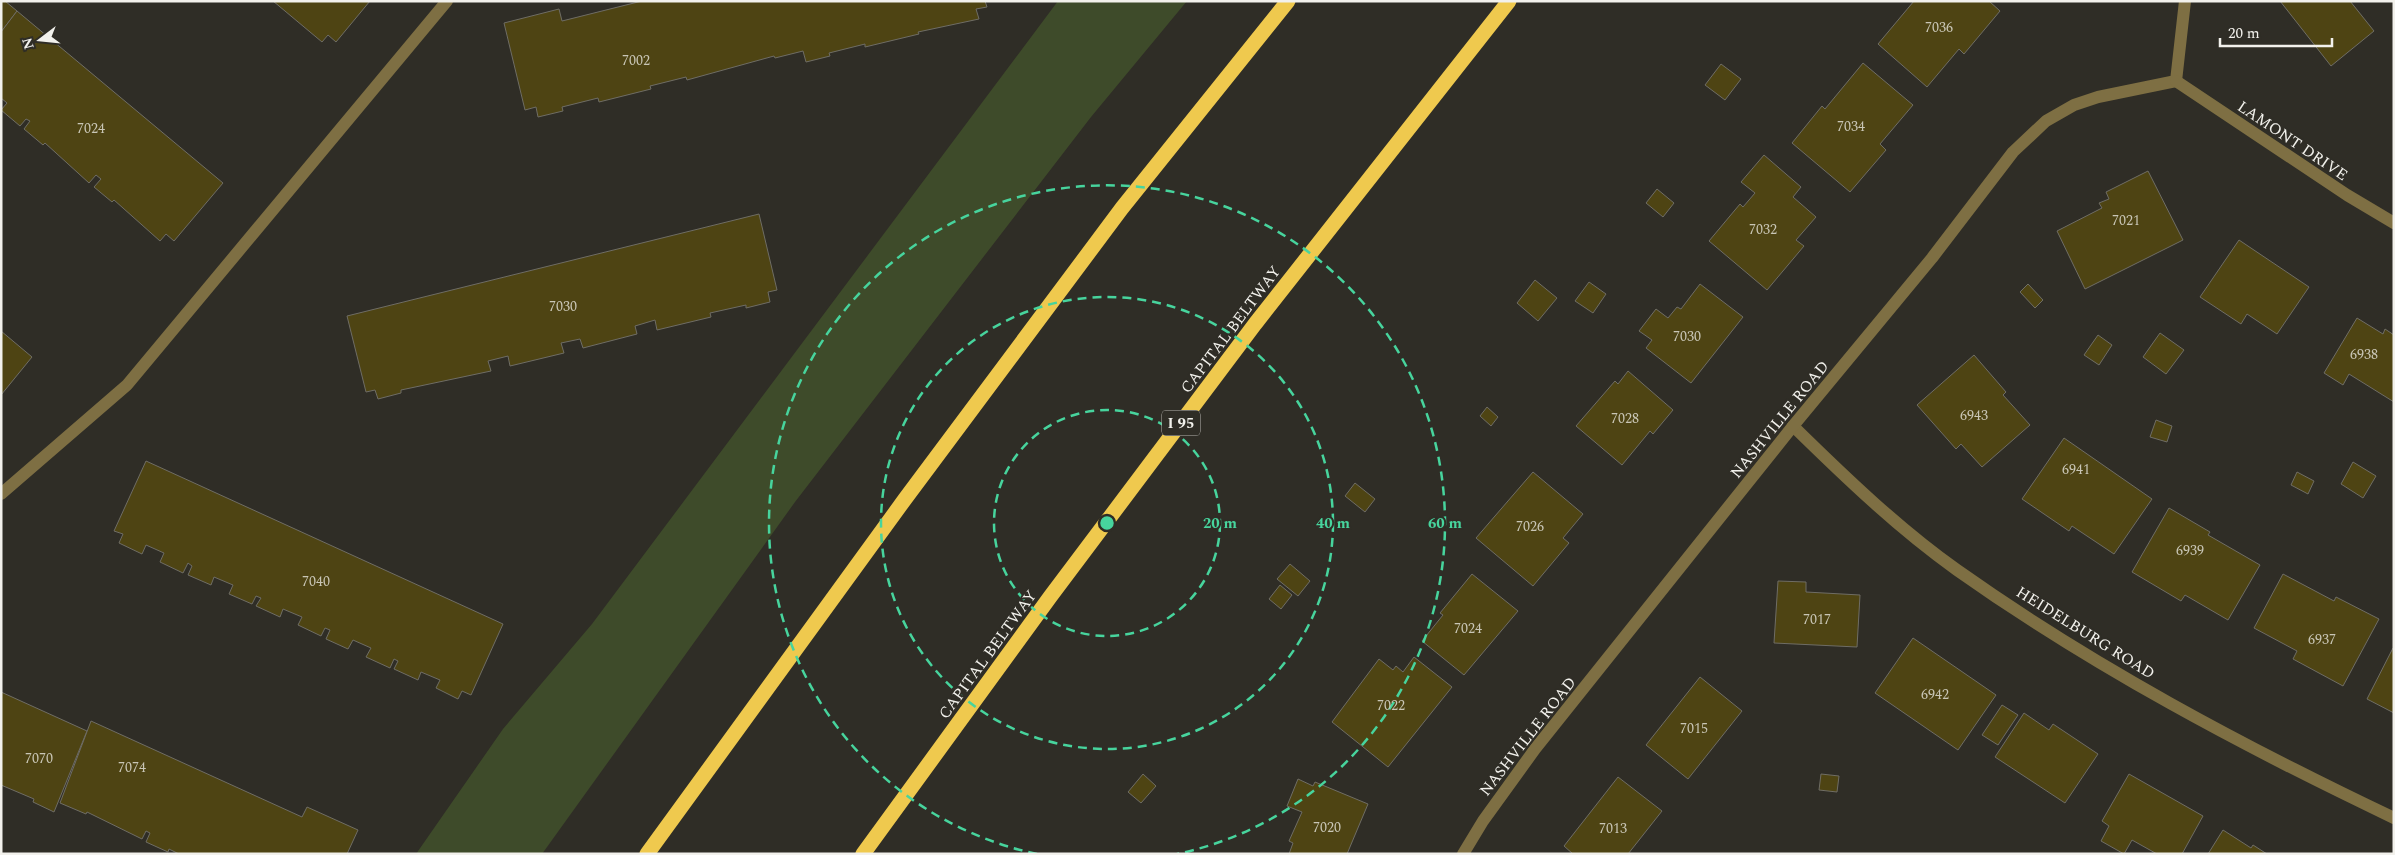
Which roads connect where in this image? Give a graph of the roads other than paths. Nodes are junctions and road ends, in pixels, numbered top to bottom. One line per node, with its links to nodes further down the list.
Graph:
1 (447, 1): 8 (street)
2 (1288, 1): 10 (highway)
3 (1509, 1): 11 (highway, CAPITAL BELTWAY / I 95)
4 (2185, 1): 5 (street)
5 (2176, 81): 6 (street, LAMONT DRIVE); 7 (street, NASHVILLE ROAD)
6 (2394, 223)
7 (1793, 426): 9 (street, HEIDELBURG ROAD); 12 (street, NASHVILLE ROAD)
8 (1, 494)
9 (2394, 818)
10 (647, 854)
11 (863, 854)
12 (1464, 854)

